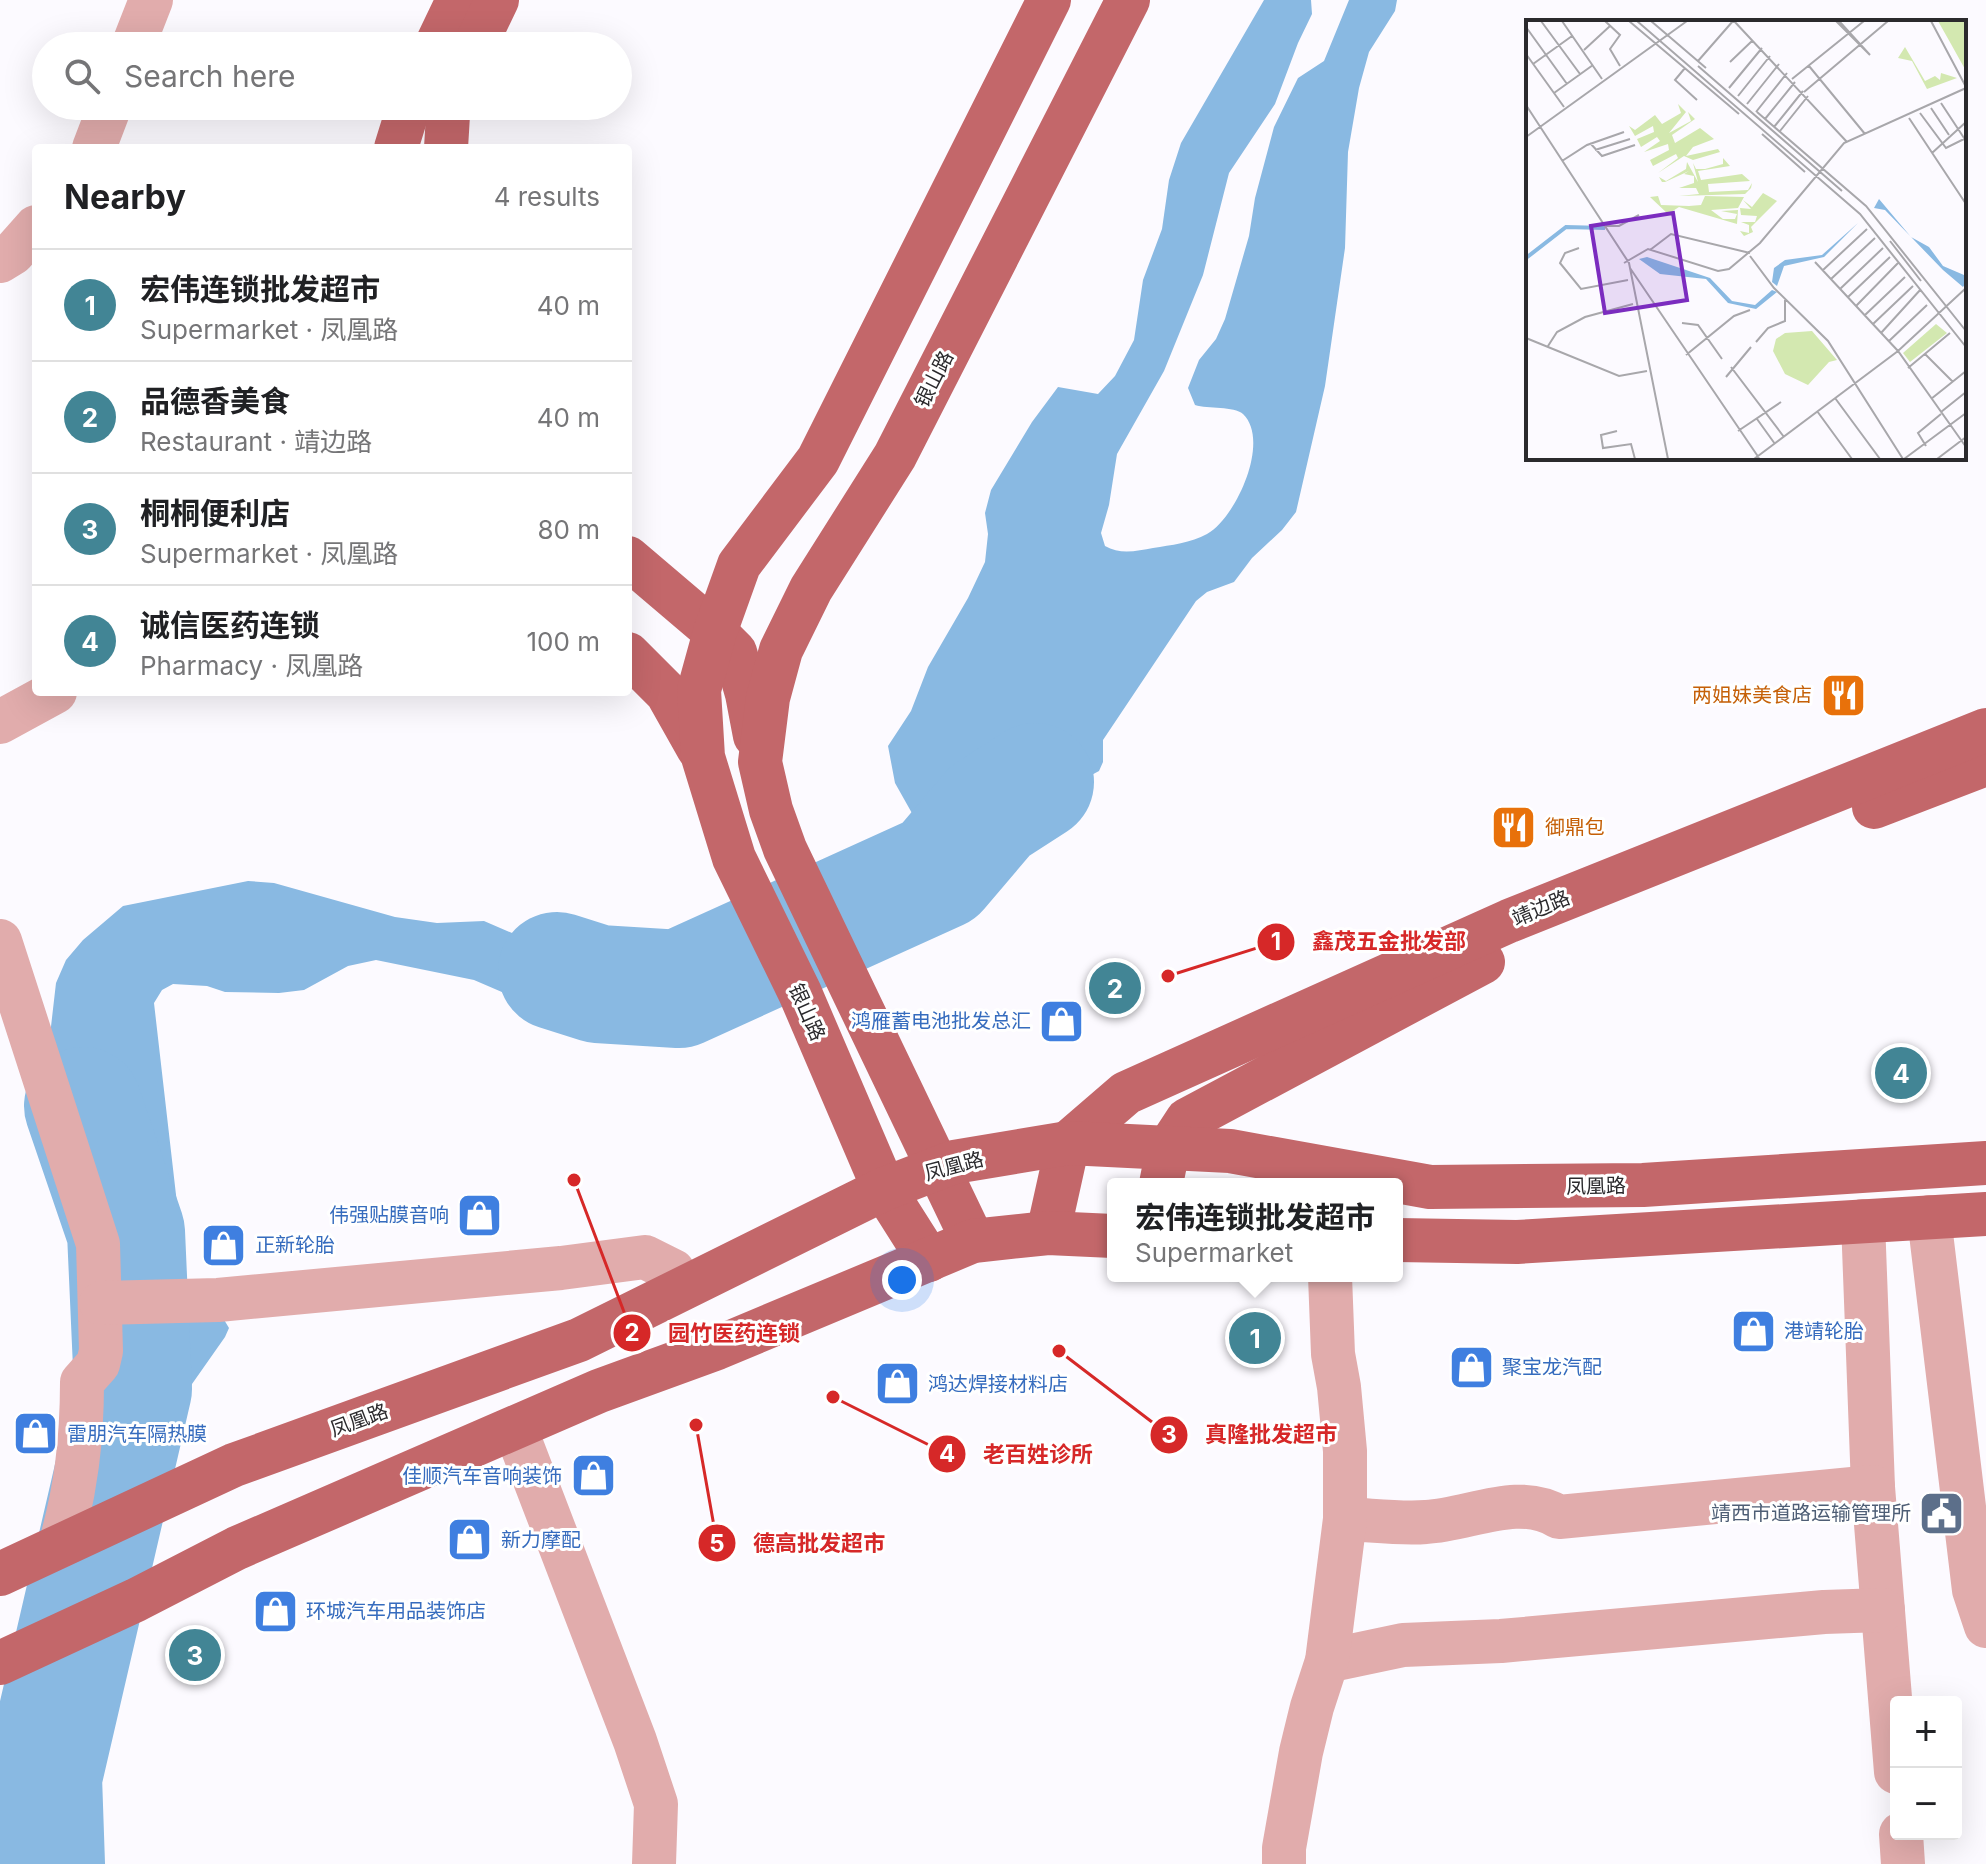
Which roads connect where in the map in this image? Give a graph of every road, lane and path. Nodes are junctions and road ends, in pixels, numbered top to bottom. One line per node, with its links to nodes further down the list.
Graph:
1 (151, 0): 6 (street)
2 (458, 0): 7 (main road)
3 (497, 0): 8 (main road)
4 (1049, 0): 18 (main road, 银山路)
5 (1128, 0): 24 (main road, 银山路)
6 (138, 32)
7 (443, 32)
8 (482, 32)
9 (105, 120): 12 (street)
10 (405, 120): 13 (main road)
11 (448, 120): 14 (main road)
12 (96, 144)
13 (397, 144)
14 (446, 144)
15 (32, 232): 16 (street)
16 (0, 261)
17 (632, 561): 18 (main road, 银山路)
18 (715, 632): 23 (main road, 银山路); 24 (main road, 银山路)
19 (632, 658): 23 (main road, 银山路)
20 (48, 696): 21 (street)
21 (0, 722)
22 (1986, 730): 27 (main road, 靖边路)
23 (703, 757): 33 (main road, 银山路)
24 (760, 762): 30 (main road, 银山路)
25 (1986, 764): 29 (main road, 靖边路)
26 (0, 941): 44 (street)
27 (1068, 1143): 29 (main road, 凤凰路); 30 (main road, 凤凰路); 37 (main road)
28 (1986, 1163): 32 (main road, 凤凰路)
29 (1164, 1166): 31 (main road, 凤凰路)
30 (939, 1168): 33 (main road, 凤凰路); 40 (main road, 银山路)
31 (1380, 1178)
32 (1403, 1182)
33 (884, 1189): 41 (main road, 银山路); 43 (main road, 凤凰路)
34 (1986, 1214): 35 (main road)
35 (1929, 1217): 36 (main road); 51 (street)
36 (1863, 1221): 39 (main road); 46 (street)
37 (1048, 1233): 38 (main road); 40 (main road)
38 (1107, 1236)
39 (1403, 1240)
40 (973, 1241): 41 (main road)
41 (929, 1260): 45 (main road)
42 (1330, 1282): 47 (street)
43 (683, 1288): 44 (street); 48 (main road, 凤凰路)
44 (101, 1303): 48 (street)
45 (515, 1428): 53 (main road); 56 (street)
46 (1873, 1487): 47 (street); 50 (street)
47 (1345, 1519): 52 (street)
48 (60, 1546): 49 (main road, 凤凰路)
49 (0, 1574)
50 (1883, 1610): 52 (street); 54 (street)
51 (1986, 1626)
52 (1327, 1661): 57 (street)
53 (0, 1663)
54 (1896, 1768)
55 (1901, 1840): 58 (street)
56 (654, 1864)
57 (1284, 1864)
58 (1903, 1864)

